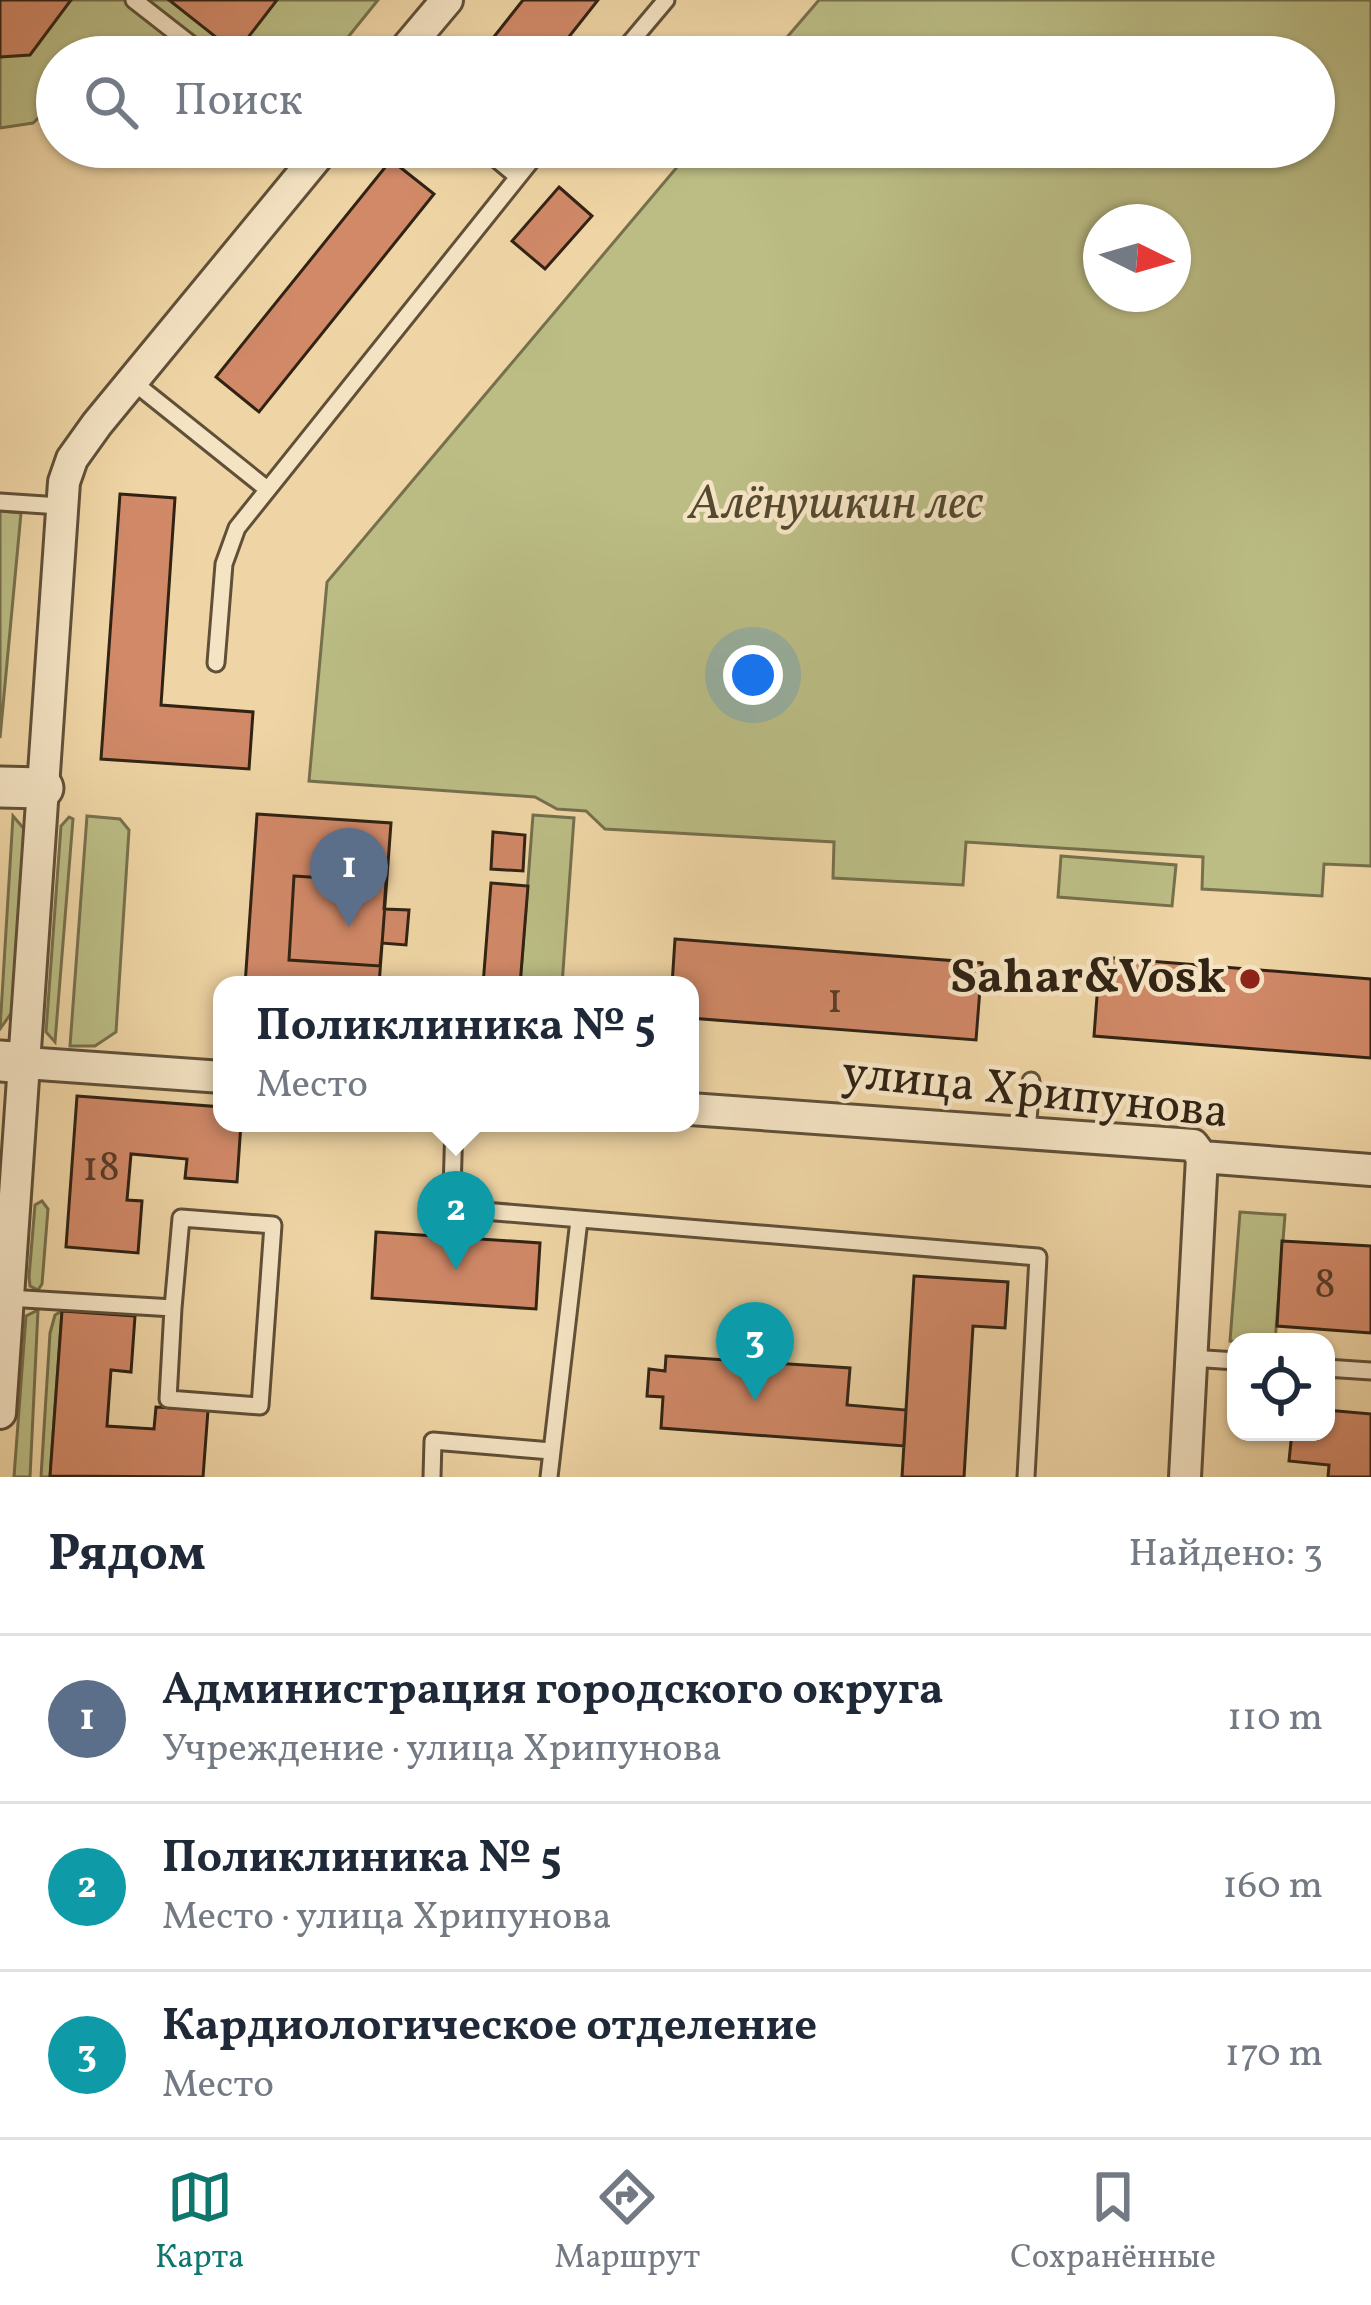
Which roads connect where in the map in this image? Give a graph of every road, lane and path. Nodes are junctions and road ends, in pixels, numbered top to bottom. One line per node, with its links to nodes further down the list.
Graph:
1 (134, 0): 4 (lane)
2 (447, 0): 5 (street)
3 (666, 0): 6 (lane)
4 (180, 36)
5 (417, 36)
6 (636, 36)
7 (307, 168): 11 (street)
8 (507, 168): 10 (lane)
9 (525, 168): 10 (lane)
10 (518, 177): 12 (lane)
11 (132, 381): 12 (lane); 14 (street)
12 (267, 489): 15 (lane)
13 (0, 502): 14 (lane)
14 (60, 506): 17 (street)
15 (216, 663)
16 (0, 787): 17 (street)
17 (43, 788): 18 (street)
18 (13, 1062): 19 (street); 26 (street)
19 (213, 1076)
20 (1031, 1081): 23 (lane)
21 (699, 1110): 23 (street, улица Хрипунова)
22 (454, 1132): 27 (lane)
23 (1027, 1133): 24 (street, улица Хрипунова)
24 (1202, 1157): 25 (street, улица Хрипунова); 30 (street)
25 (1371, 1170)
26 (8, 1190): 28 (street)
27 (579, 1220): 35 (lane); 38 (lane)
28 (8, 1298): 29 (lane); 34 (street)
29 (173, 1308): 29 (lane)
30 (1192, 1358): 31 (lane); 39 (street)
31 (1227, 1360)
32 (1335, 1369): 33 (lane)
33 (1371, 1371)
34 (0, 1413)
35 (551, 1451): 36 (lane); 37 (lane)
36 (432, 1477)
37 (549, 1477)
38 (1026, 1477)
39 (1185, 1477)

